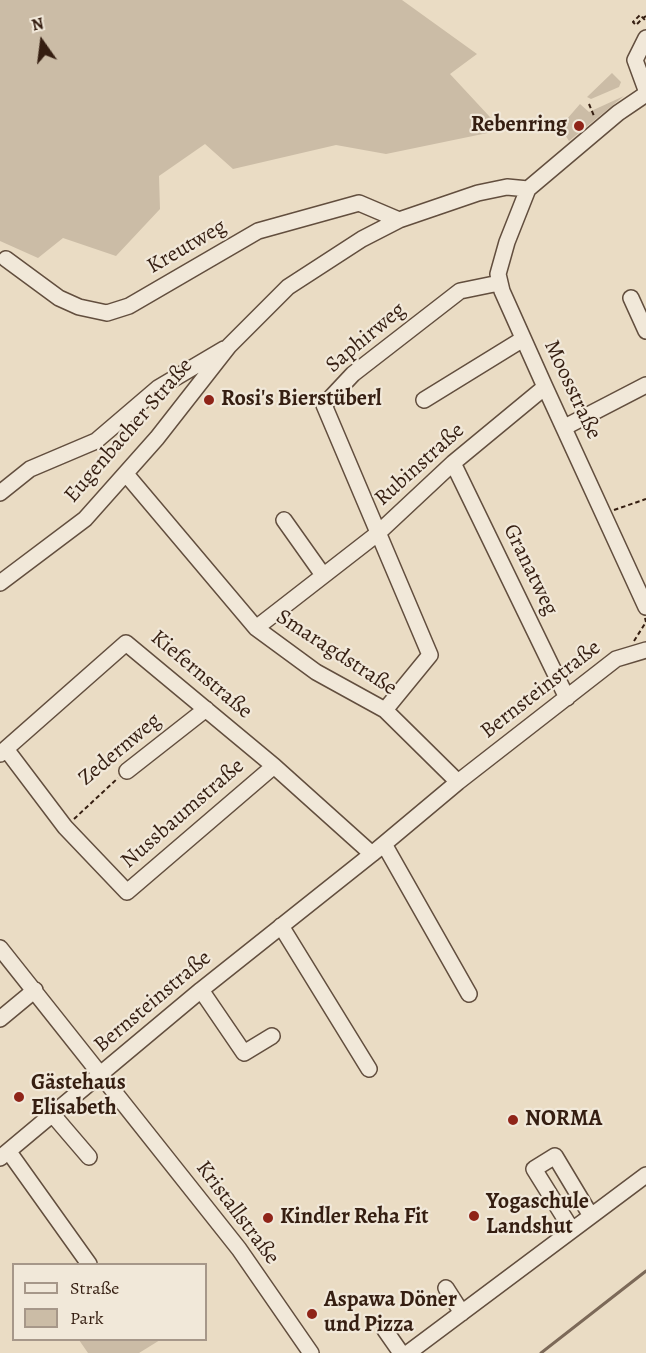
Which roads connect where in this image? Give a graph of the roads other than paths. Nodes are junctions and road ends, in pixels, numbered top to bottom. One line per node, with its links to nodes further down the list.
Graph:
1 (646, 38): 2 (street)
2 (646, 90)
3 (646, 94): 4 (street)
4 (528, 189): 5 (street, Eugenbacher Straße); 7 (street)
5 (399, 220): 6 (street, Kreutweg); 11 (street, Eugenbacher Straße)
6 (6, 259)
7 (499, 283): 10 (street, Moosstraße); 20 (street, Saphirweg)
8 (631, 298): 9 (street)
9 (646, 331)
10 (523, 339): 13 (street, Moosstraße); 14 (street)
11 (229, 346): 17 (street, Eugenbacher Straße); 18 (street, Eugenbacher Straße)
12 (646, 385): 15 (street)
13 (545, 387): 15 (street, Moosstraße); 16 (street, Rubinstraße)
14 (424, 400)
15 (565, 427): 23 (street, Moosstraße)
16 (453, 463): 20 (street, Rubinstraße); 26 (street, Granatweg)
17 (126, 474): 22 (street, Eugenbacher Straße); 24 (street, Smaragdstraße)
18 (0, 493)
19 (284, 520): 21 (street)
20 (377, 534): 21 (street, Rubinstraße); 28 (street)
21 (323, 575): 24 (street, Rubinstraße)
22 (0, 583)
23 (645, 605)
24 (256, 627): 28 (street, Smaragdstraße)
25 (640, 650): 26 (street, Bernsteinstraße)
26 (567, 698): 32 (street, Bernsteinstraße)
27 (206, 709): 29 (street, Kiefernstraße); 30 (street, Kiefernstraße); 31 (street, Zedernweg)
28 (385, 710): 32 (street, Smaragdstraße)
29 (3, 752): 30 (street, Nussbaumstraße)
30 (274, 766): 33 (street, Kiefernstraße)
31 (127, 771)
32 (458, 782): 33 (street, Bernsteinstraße)
33 (378, 849): 34 (street, Bernsteinstraße); 38 (street)
34 (281, 926): 37 (street, Bernsteinstraße); 41 (street)
35 (0, 948): 36 (street, Kristallstraße)
36 (35, 990): 39 (street); 42 (street, Kristallstraße)
37 (201, 990): 40 (street); 42 (street, Bernsteinstraße)
38 (470, 994)
39 (0, 1019)
40 (272, 1036)
41 (369, 1069)
42 (101, 1076): 43 (street, Bernsteinstraße); 53 (street, Kristallstraße)
43 (54, 1115): 44 (street, Bernsteinstraße); 45 (street)
44 (5, 1155): 49 (street)
45 (89, 1157)
46 (646, 1174): 47 (street)
47 (591, 1216): 48 (street); 48 (street)
48 (572, 1230): 51 (street)
49 (88, 1263)
50 (446, 1288): 51 (street)
51 (462, 1313): 55 (street)
52 (385, 1330): 54 (street)
53 (311, 1353)
54 (401, 1353)
55 (408, 1353)

